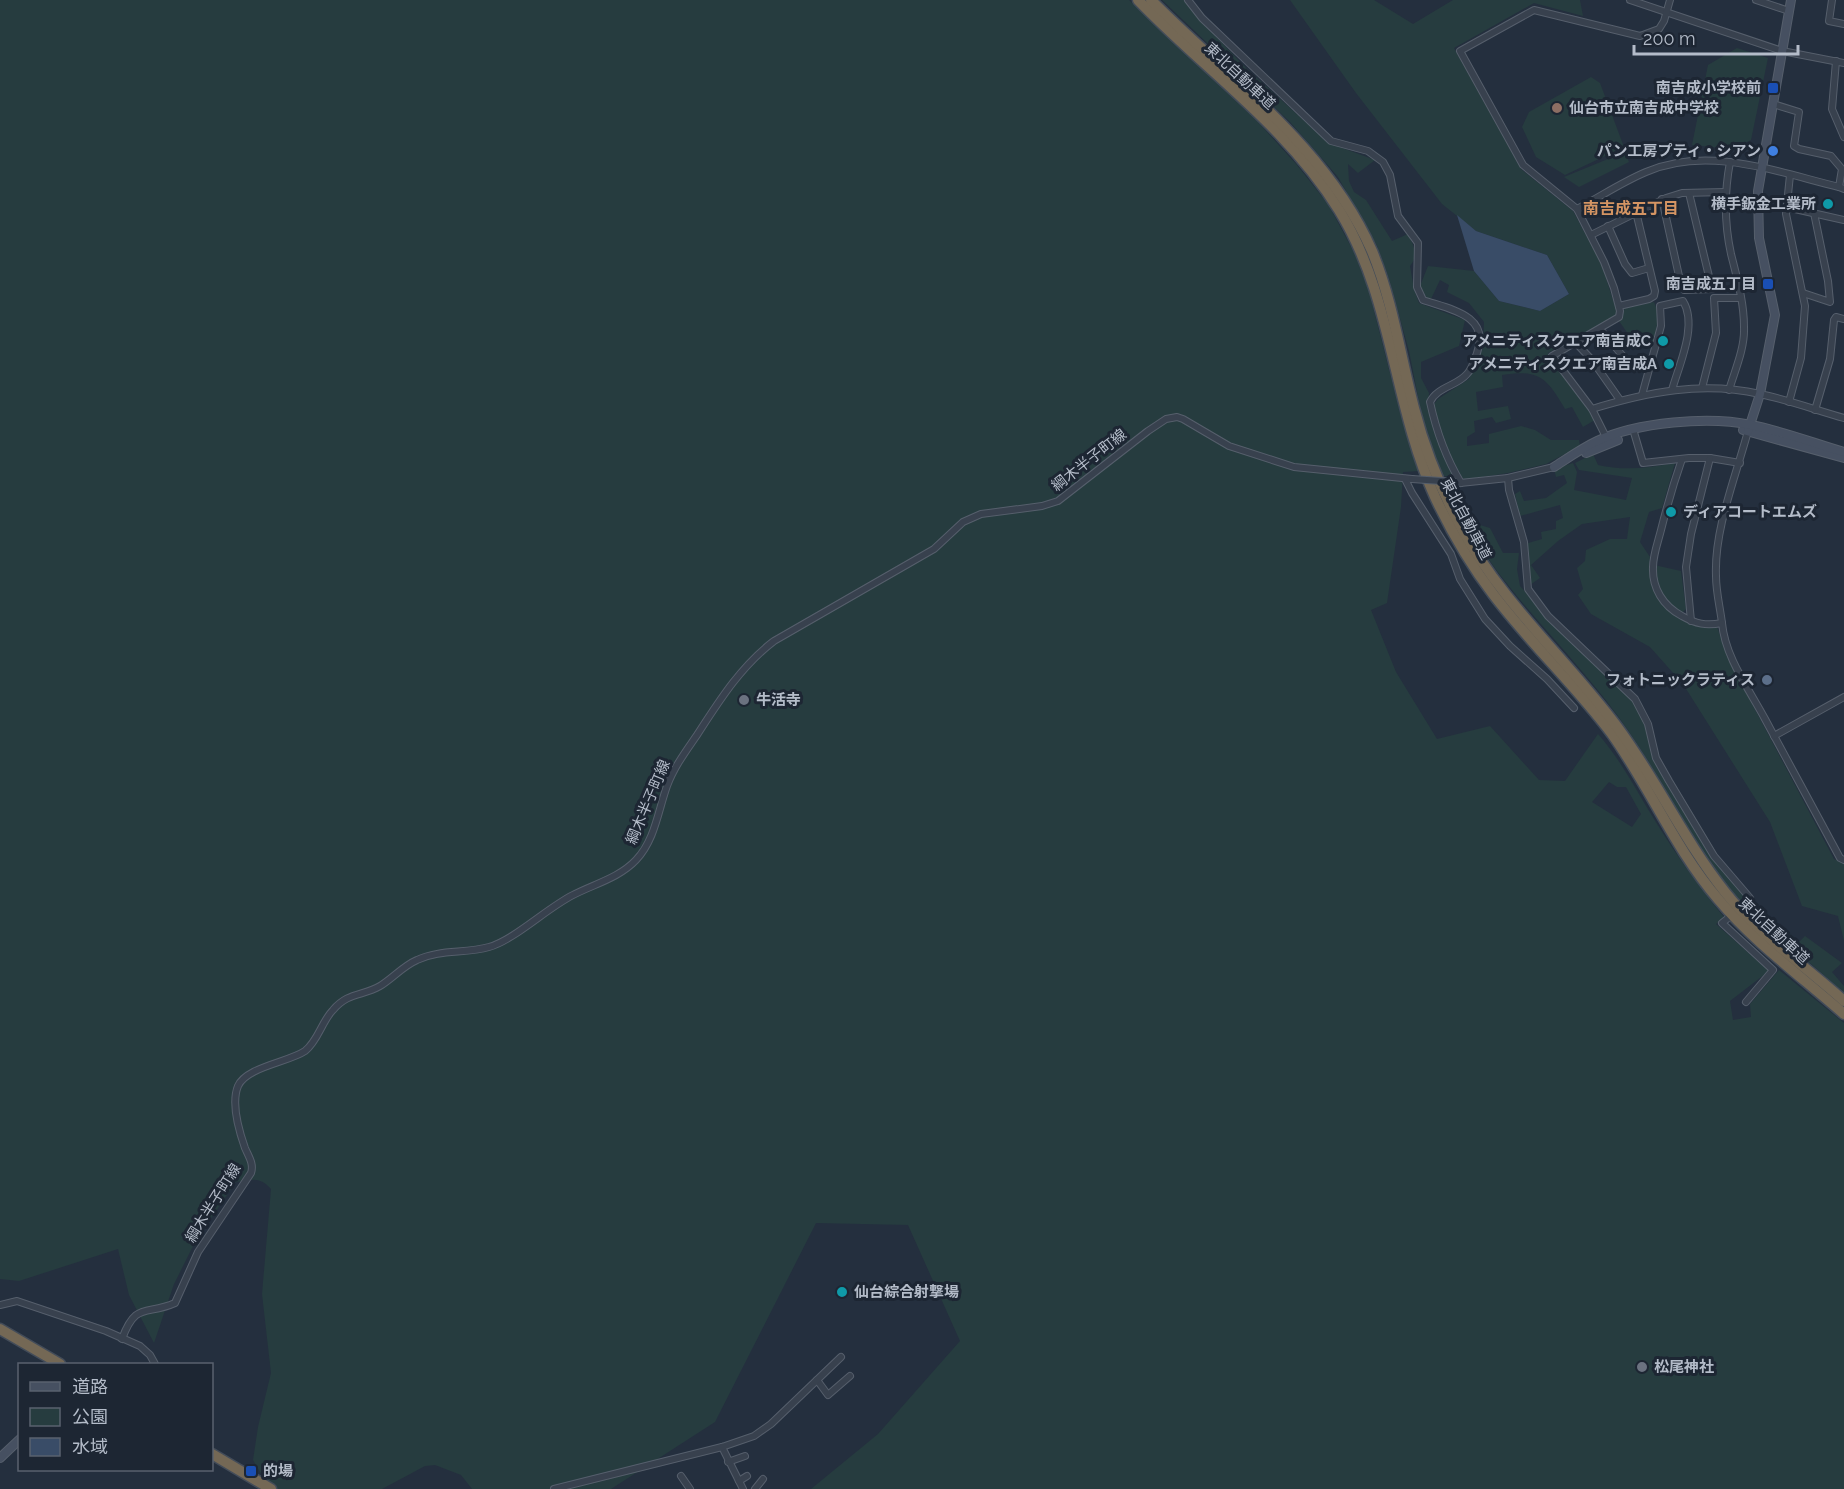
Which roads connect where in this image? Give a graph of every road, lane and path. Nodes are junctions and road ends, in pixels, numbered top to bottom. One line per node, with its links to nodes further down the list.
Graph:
1 (1138, 0): 71 (highway, 東北自動車道)
2 (1151, 0): 69 (highway, 東北自動車道)
3 (1188, 0): 60 (street)
4 (1630, 0): 10 (street)
5 (1670, 0): 10 (street)
6 (1759, 0): 9 (street)
7 (1791, 0): 9 (street)
8 (1832, 0): 11 (street)
9 (1789, 11): 12 (street)
10 (1667, 12): 12 (street); 25 (street)
11 (1844, 24)
12 (1782, 51): 13 (street); 15 (street)
13 (1836, 61): 14 (street); 16 (street)
14 (1844, 63)
15 (1773, 104): 18 (street); 20 (street)
16 (1844, 137)
17 (1730, 162): 18 (street); 21 (street); 25 (street)
18 (1761, 168): 19 (street); 42 (street)
19 (1790, 175): 20 (street); 24 (street)
20 (1841, 188)
21 (1725, 192): 22 (street); 33 (street)
22 (1689, 193): 23 (street); 23 (street)
23 (1662, 199): 26 (street)
24 (1786, 207): 27 (street); 32 (street)
25 (1577, 209): 30 (street)
26 (1636, 212): 29 (street); 31 (street)
27 (1814, 213): 28 (street); 32 (street)
28 (1844, 220)
29 (1608, 226): 30 (street); 31 (street)
30 (1591, 235): 34 (street)
31 (1649, 268): 34 (street)
32 (1803, 293): 45 (street)
33 (1741, 298): 39 (street); 41 (street)
34 (1619, 306): 36 (street)
35 (1844, 319): 47 (street)
36 (1600, 329): 37 (street); 38 (street)
37 (1576, 343): 44 (street); 46 (street)
38 (1649, 368): 40 (street); 43 (street)
39 (1702, 388): 40 (street); 41 (street)
40 (1672, 390): 43 (street)
41 (1729, 390): 42 (street)
42 (1760, 394): 45 (street); 49 (street)
43 (1642, 395): 44 (street)
44 (1620, 400): 46 (street)
45 (1789, 402): 47 (street)
46 (1592, 409): 51 (street)
47 (1815, 410): 48 (street)
48 (1843, 416)
49 (1749, 428): 50 (street); 52 (street); 54 (street); 56 (street)
50 (1633, 432): 51 (street); 55 (street)
51 (1607, 440): 57 (street)
52 (1844, 452)
53 (1710, 458): 55 (street); 56 (street); 61 (street)
54 (1844, 458)
55 (1682, 459): 61 (street)
56 (1740, 463): 62 (street)
57 (1554, 467): 58 (street)
58 (1508, 478): 60 (street); 67 (street)
59 (1408, 479): 60 (street, bridge); 64 (street); 74 (street, 綱木半子町線)
60 (1459, 483)
61 (1691, 621): 62 (street)
62 (1722, 622): 65 (street)
63 (1844, 698): 65 (street)
64 (1574, 708)
65 (1774, 736): 66 (street)
66 (1844, 860)
67 (1743, 904)
68 (1727, 919): 70 (street)
69 (1844, 1001)
70 (1746, 1002)
71 (1844, 1014)
72 (0, 1305): 74 (street)
73 (0, 1329): 76 (highway)
74 (122, 1338): 77 (street)
75 (841, 1357): 79 (street)
76 (57, 1363)
77 (154, 1363)
78 (850, 1376): 79 (street)
79 (817, 1380): 81 (street)
80 (18, 1441): 84 (street)
81 (722, 1447): 85 (street); 91 (street)
82 (213, 1455): 90 (highway)
83 (745, 1456): 85 (street)
84 (0, 1458)
85 (728, 1462): 89 (street)
86 (681, 1476): 92 (street)
87 (747, 1476): 89 (street)
88 (763, 1479): 94 (street)
89 (739, 1481): 93 (street)
90 (271, 1489)
91 (554, 1489)
92 (690, 1489)
93 (743, 1489)
94 (755, 1489)

